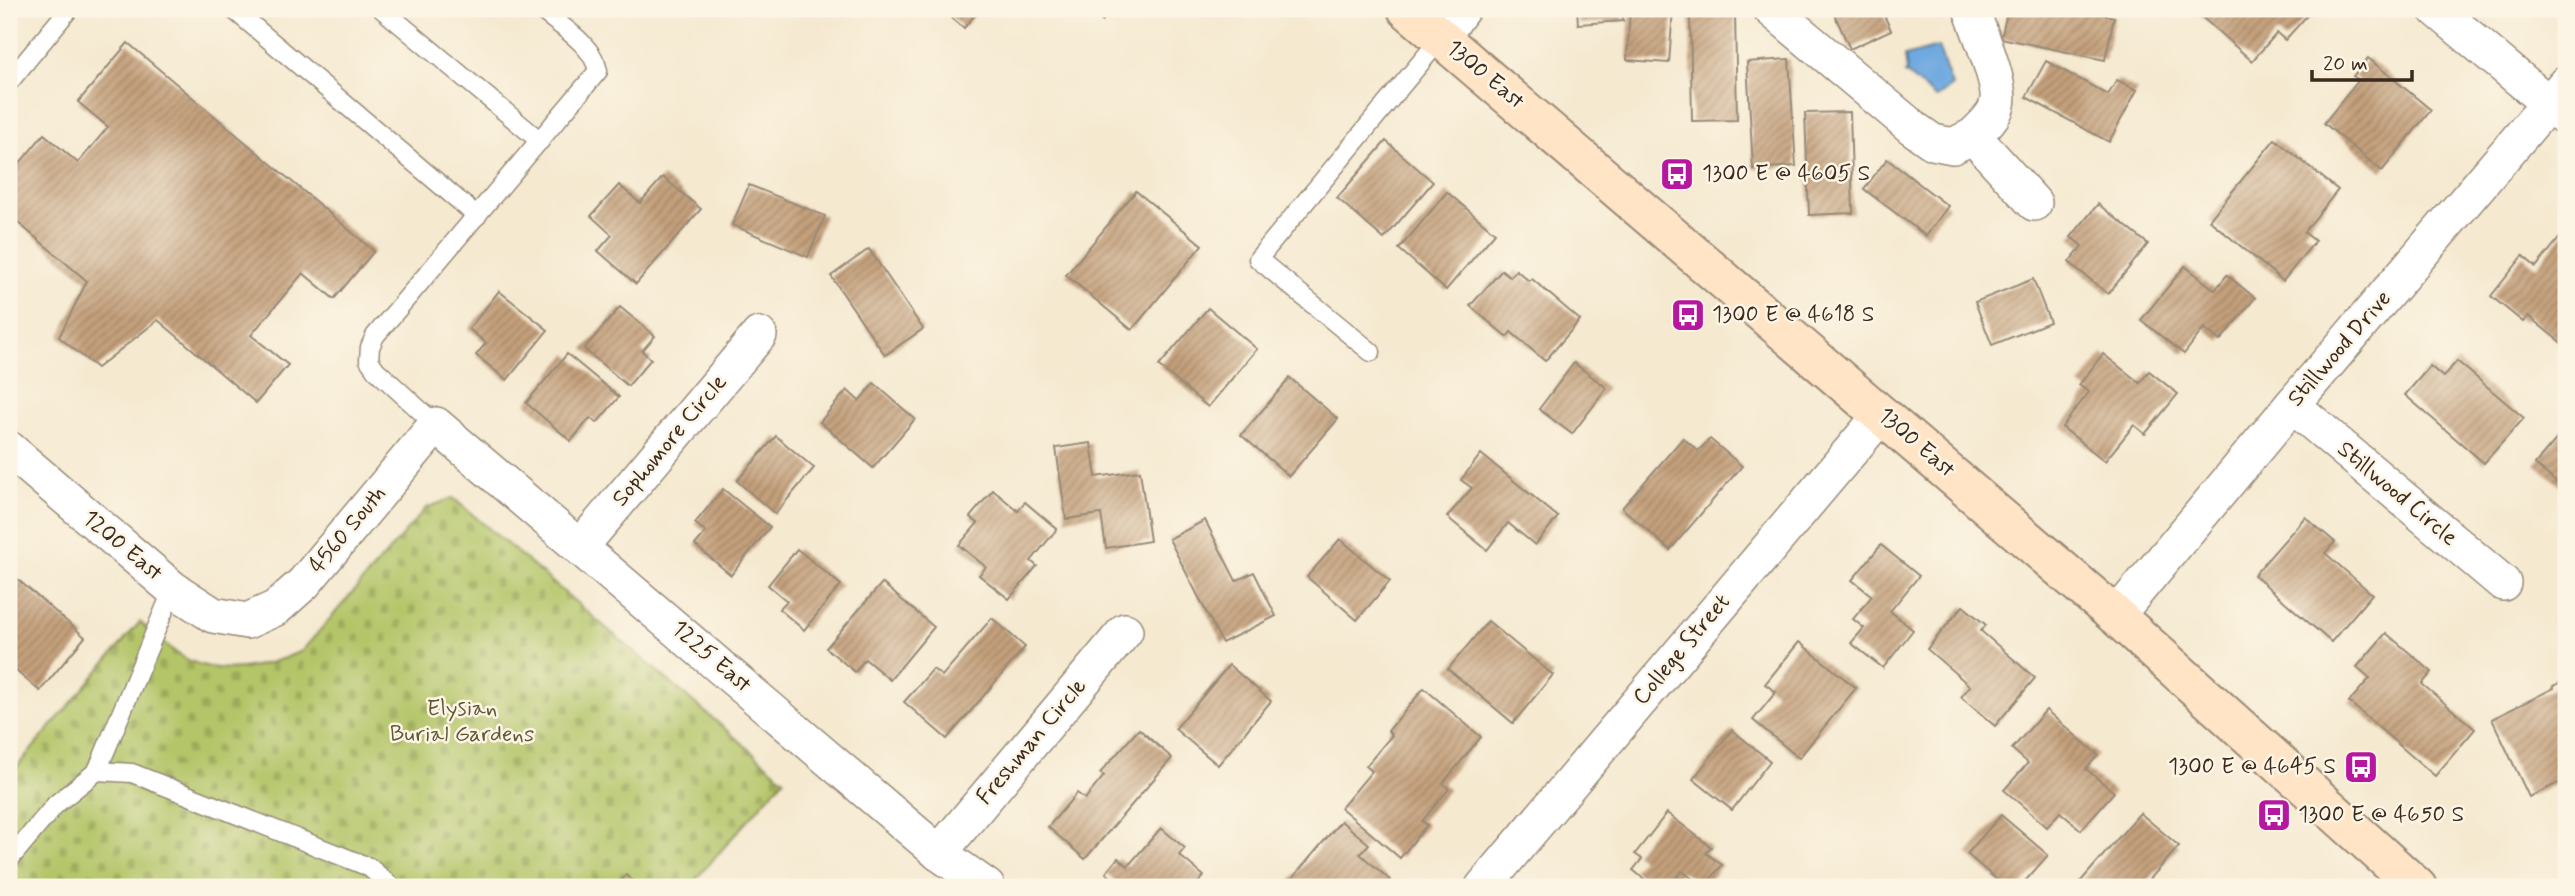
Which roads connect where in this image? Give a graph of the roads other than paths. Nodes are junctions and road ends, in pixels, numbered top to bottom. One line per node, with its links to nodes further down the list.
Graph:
1 (69, 9): 10 (lane)
2 (233, 9): 15 (lane)
3 (382, 9): 13 (lane)
4 (540, 9): 13 (lane)
5 (1407, 9): 9 (main road, 1300 East)
6 (1771, 9): 12 (street)
7 (1970, 9): 12 (street)
8 (2436, 9): 11 (street)
9 (1452, 23): 17 (lane); 19 (main road, 1300 East)
10 (9, 82)
11 (2561, 102): 18 (street, Stillwood Drive)
12 (1973, 136): 14 (street)
13 (540, 141): 15 (lane)
14 (2034, 203)
15 (477, 216): 20 (lane)
16 (759, 335): 22 (street, Sophomore Circle)
17 (1371, 352)
18 (2292, 405): 23 (street, Stillwood Circle); 25 (street, Stillwood Drive)
19 (1882, 414): 25 (main road, 1300 East); 33 (street, College Street)
20 (436, 425): 22 (street, 1225 East); 26 (street, 4560 South)
21 (9, 449): 24 (street, 1200 East)
22 (581, 546): 29 (street, 1225 East)
23 (2502, 583)
24 (173, 589): 26 (street, 1200 East); 28 (lane)
25 (2116, 616): 34 (main road, 1300 East)
26 (247, 621)
27 (1125, 631): 29 (street, Freshman Circle)
28 (97, 771): 30 (lane); 31 (lane)
29 (939, 853): 32 (street, 1225 East)
30 (9, 860)
31 (391, 887)
32 (986, 887)
33 (1483, 887)
34 (2417, 887)

